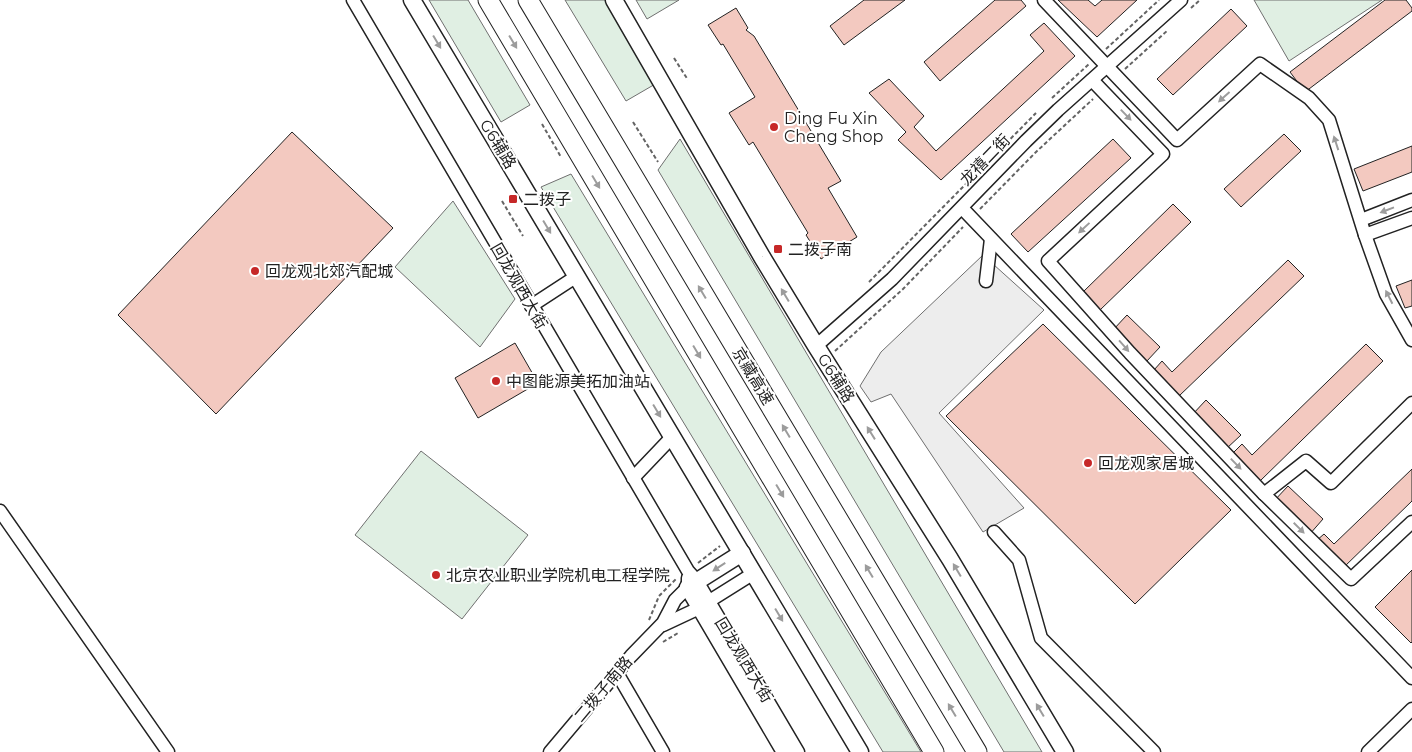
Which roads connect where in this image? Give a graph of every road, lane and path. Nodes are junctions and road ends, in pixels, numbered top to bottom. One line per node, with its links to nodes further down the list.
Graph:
1 (353, 0): 34 (street, 回龙观西大街)
2 (412, 0): 32 (main road, G6辅路, one-way to 32)
3 (488, 0): 61 (highway, one-way to 61)
4 (528, 0): 62 (highway, 京藏高速, one-way to 4)
5 (614, 0): 36 (main road, G6辅路, one-way to 5)
6 (1044, 0): 12 (street)
7 (1181, 0): 12 (street, 龙禧二街)
8 (1200, 0): 9 (path)
9 (1185, 13)
10 (1171, 27): 13 (path)
11 (674, 58): 14 (path)
12 (1107, 66): 13 (street); 15 (street, 龙禧二街)
13 (1117, 76): 19 (street)
14 (688, 80)
15 (1092, 80): 16 (street); 25 (street, 龙禧二街)
16 (1102, 90): 20 (street, one-way to 20); 26 (path)
17 (633, 122): 22 (path)
18 (542, 124): 21 (path)
19 (1177, 140): 20 (street); 28 (street, one-way to 19)
20 (1163, 154): 41 (street, one-way to 41)
21 (561, 157)
22 (658, 162)
23 (1412, 200): 28 (street, one-way to 28)
24 (502, 201): 29 (path)
25 (962, 208): 26 (street); 36 (street, 龙禧二街)
26 (971, 218): 31 (street); 37 (path)
27 (1412, 218): 30 (street)
28 (1361, 220): 30 (street)
29 (523, 236)
30 (1365, 236): 35 (street, one-way to 30)
31 (991, 239): 33 (street); 53 (street)
32 (577, 276): 34 (street); 39 (main road, G6辅路, one-way to 39)
33 (986, 281)
34 (531, 306): 40 (street, 回龙观西大街)
35 (1412, 340)
36 (816, 346): 63 (main road, G6辅路, one-way to 36)
37 (834, 353)
38 (1412, 403): 41 (street)
39 (672, 436): 40 (street); 45 (main road, G6辅路)
40 (633, 478): 49 (street, 回龙观西大街)
41 (1264, 494): 43 (street, one-way to 43)
42 (0, 510): 55 (street)
43 (1412, 522)
44 (994, 532): 64 (street)
45 (732, 537): 46 (main road, G6辅路); 47 (path)
46 (742, 553): 48 (main road, G6辅路); 49 (main road, 二拨子南路, one-way to 49)
47 (703, 559)
48 (754, 573): 50 (street, 二拨子南路); 60 (main road, G6辅路, one-way to 60)
49 (691, 580): 50 (main road, 回龙观西大街); 51 (street, 二拨子南路)
50 (704, 604): 51 (street, 二拨子南路); 58 (main road, 回龙观西大街); 59 (street, 回龙观西大街)
51 (659, 628): 52 (street, 二拨子南路)
52 (616, 673): 56 (street, 二拨子南路); 57 (street)
53 (1412, 678)
54 (1412, 710): 65 (street)
55 (168, 752)
56 (550, 752)
57 (663, 752)
58 (786, 752)
59 (798, 752)
60 (860, 752)
61 (934, 752)
62 (977, 752)
63 (1065, 752)
64 (1154, 752)
65 (1368, 752)

